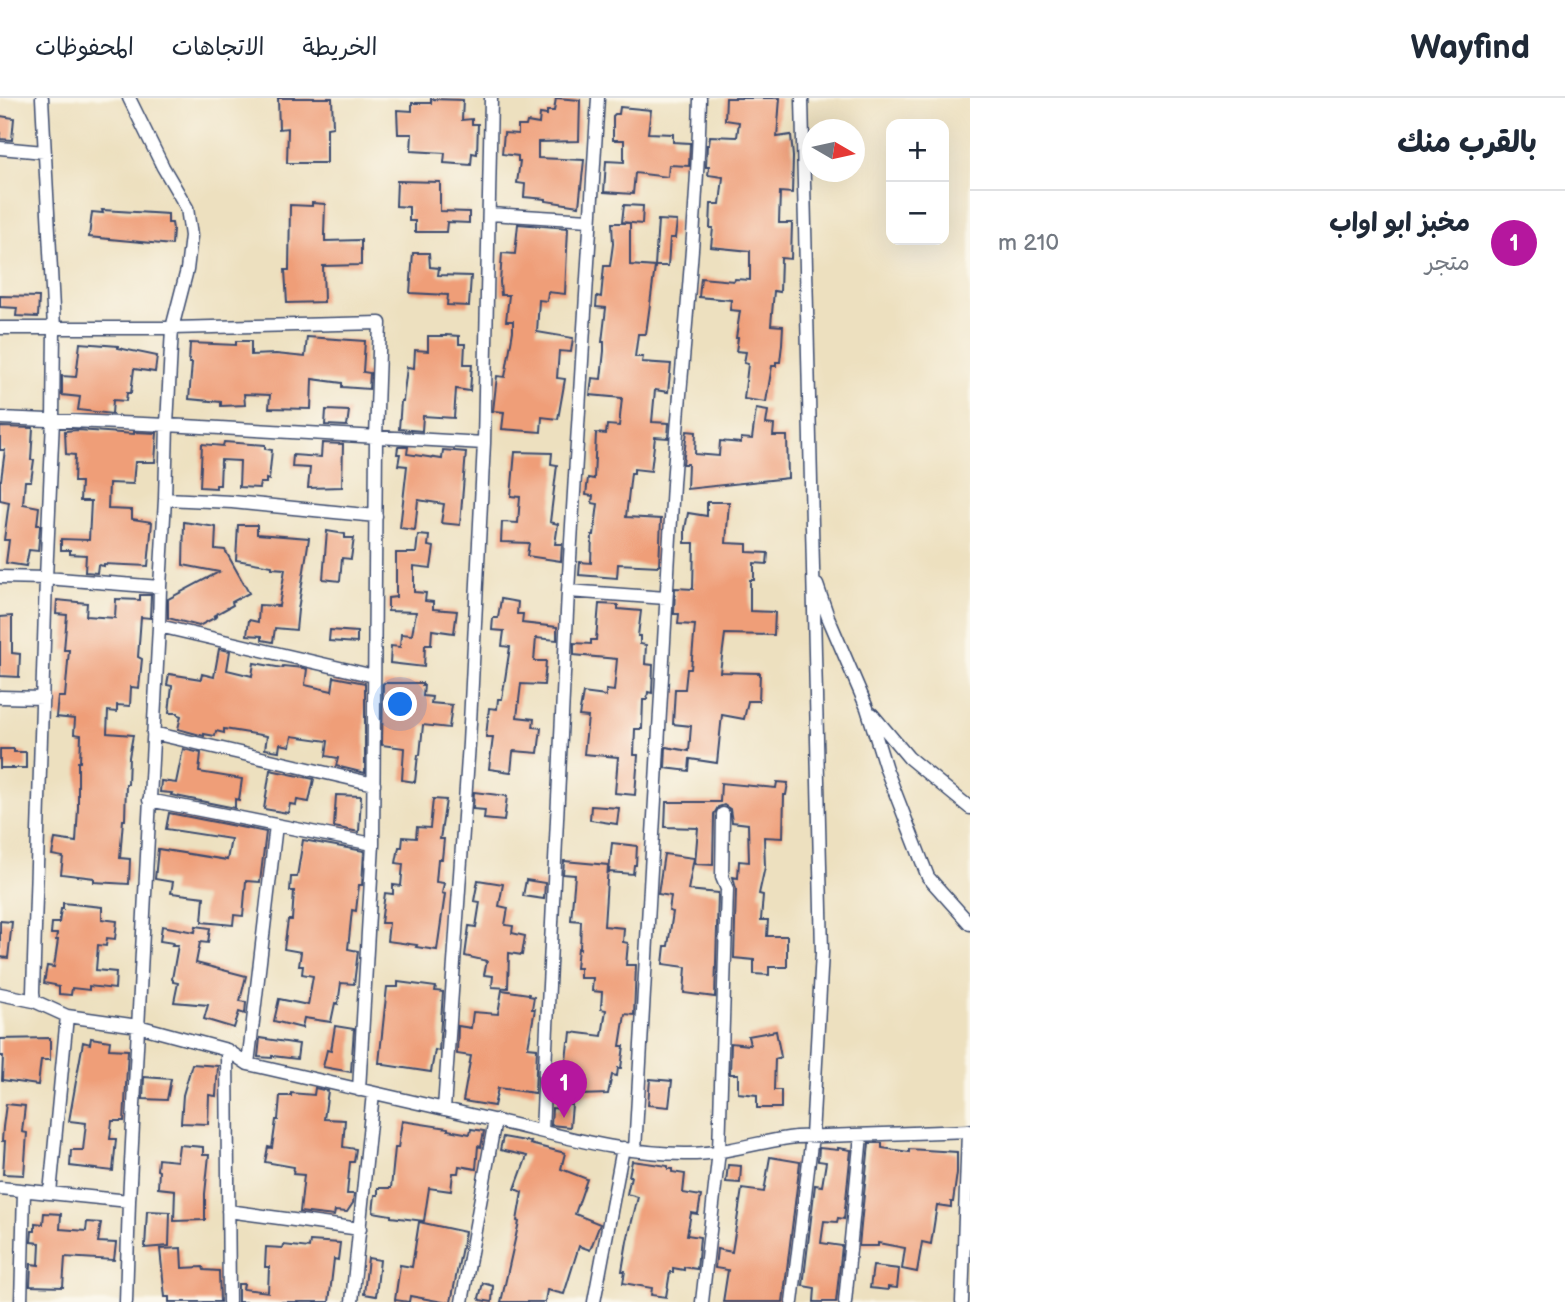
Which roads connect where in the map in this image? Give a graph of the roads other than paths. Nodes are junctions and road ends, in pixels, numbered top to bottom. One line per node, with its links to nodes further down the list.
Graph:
1 (42, 98): 8 (street)
2 (129, 98): 13 (street)
3 (491, 98): 9 (street)
4 (598, 98): 10 (street)
5 (701, 98): 26 (street)
6 (802, 98): 21 (street)
7 (0, 148): 8 (street)
8 (44, 152): 12 (street)
9 (490, 214): 10 (street); 18 (street)
10 (589, 220): 25 (street)
11 (0, 328): 12 (street)
12 (54, 328): 13 (street); 15 (street)
13 (172, 328): 16 (street); 17 (street)
14 (0, 418): 15 (street)
15 (53, 420): 16 (street); 23 (street)
16 (167, 425): 17 (street); 19 (street)
17 (376, 438): 18 (street); 20 (street)
18 (484, 443): 48 (street)
19 (165, 499): 20 (street); 24 (street)
20 (376, 516): 28 (street)
21 (813, 575): 31 (street); 53 (street)
22 (0, 577): 23 (street)
23 (46, 578): 24 (street); 30 (street)
24 (160, 587): 27 (street)
25 (568, 591): 26 (street); 51 (street)
26 (666, 598): 54 (street)
27 (159, 626): 28 (street); 32 (street)
28 (374, 676): 33 (street)
29 (0, 697): 30 (street)
30 (43, 698): 41 (street)
31 (867, 708): 35 (street); 39 (street)
32 (153, 733): 33 (street); 34 (street)
33 (374, 784): 38 (street)
34 (149, 800): 37 (street); 43 (street)
35 (970, 808)
36 (723, 814): 55 (street)
37 (276, 825): 38 (street); 45 (street)
38 (373, 844): 46 (street)
39 (970, 924)
40 (0, 994): 41 (street)
41 (34, 1001): 42 (street)
42 (67, 1016): 43 (street); 58 (street)
43 (138, 1027): 44 (street); 59 (street)
44 (227, 1050): 45 (street); 60 (street)
45 (248, 1064): 46 (street)
46 (359, 1090): 47 (street)
47 (373, 1093): 48 (street); 61 (street)
48 (444, 1110): 49 (street)
49 (495, 1120): 51 (street); 66 (street)
50 (969, 1131): 52 (street); 71 (street)
51 (541, 1132): 54 (street)
52 (862, 1135): 53 (street); 70 (street)
53 (812, 1136): 55 (street); 69 (street)
54 (629, 1149): 55 (street); 67 (street)
55 (719, 1151): 68 (street)
56 (0, 1188): 57 (street)
57 (24, 1191): 58 (street); 62 (street)
58 (50, 1193): 59 (street)
59 (129, 1201): 63 (street)
60 (228, 1212): 61 (street); 64 (street)
61 (360, 1229): 65 (street)
62 (21, 1302)
63 (126, 1302)
64 (229, 1302)
65 (352, 1302)
66 (462, 1302)
67 (594, 1302)
68 (702, 1302)
69 (792, 1302)
70 (845, 1302)
71 (962, 1302)

